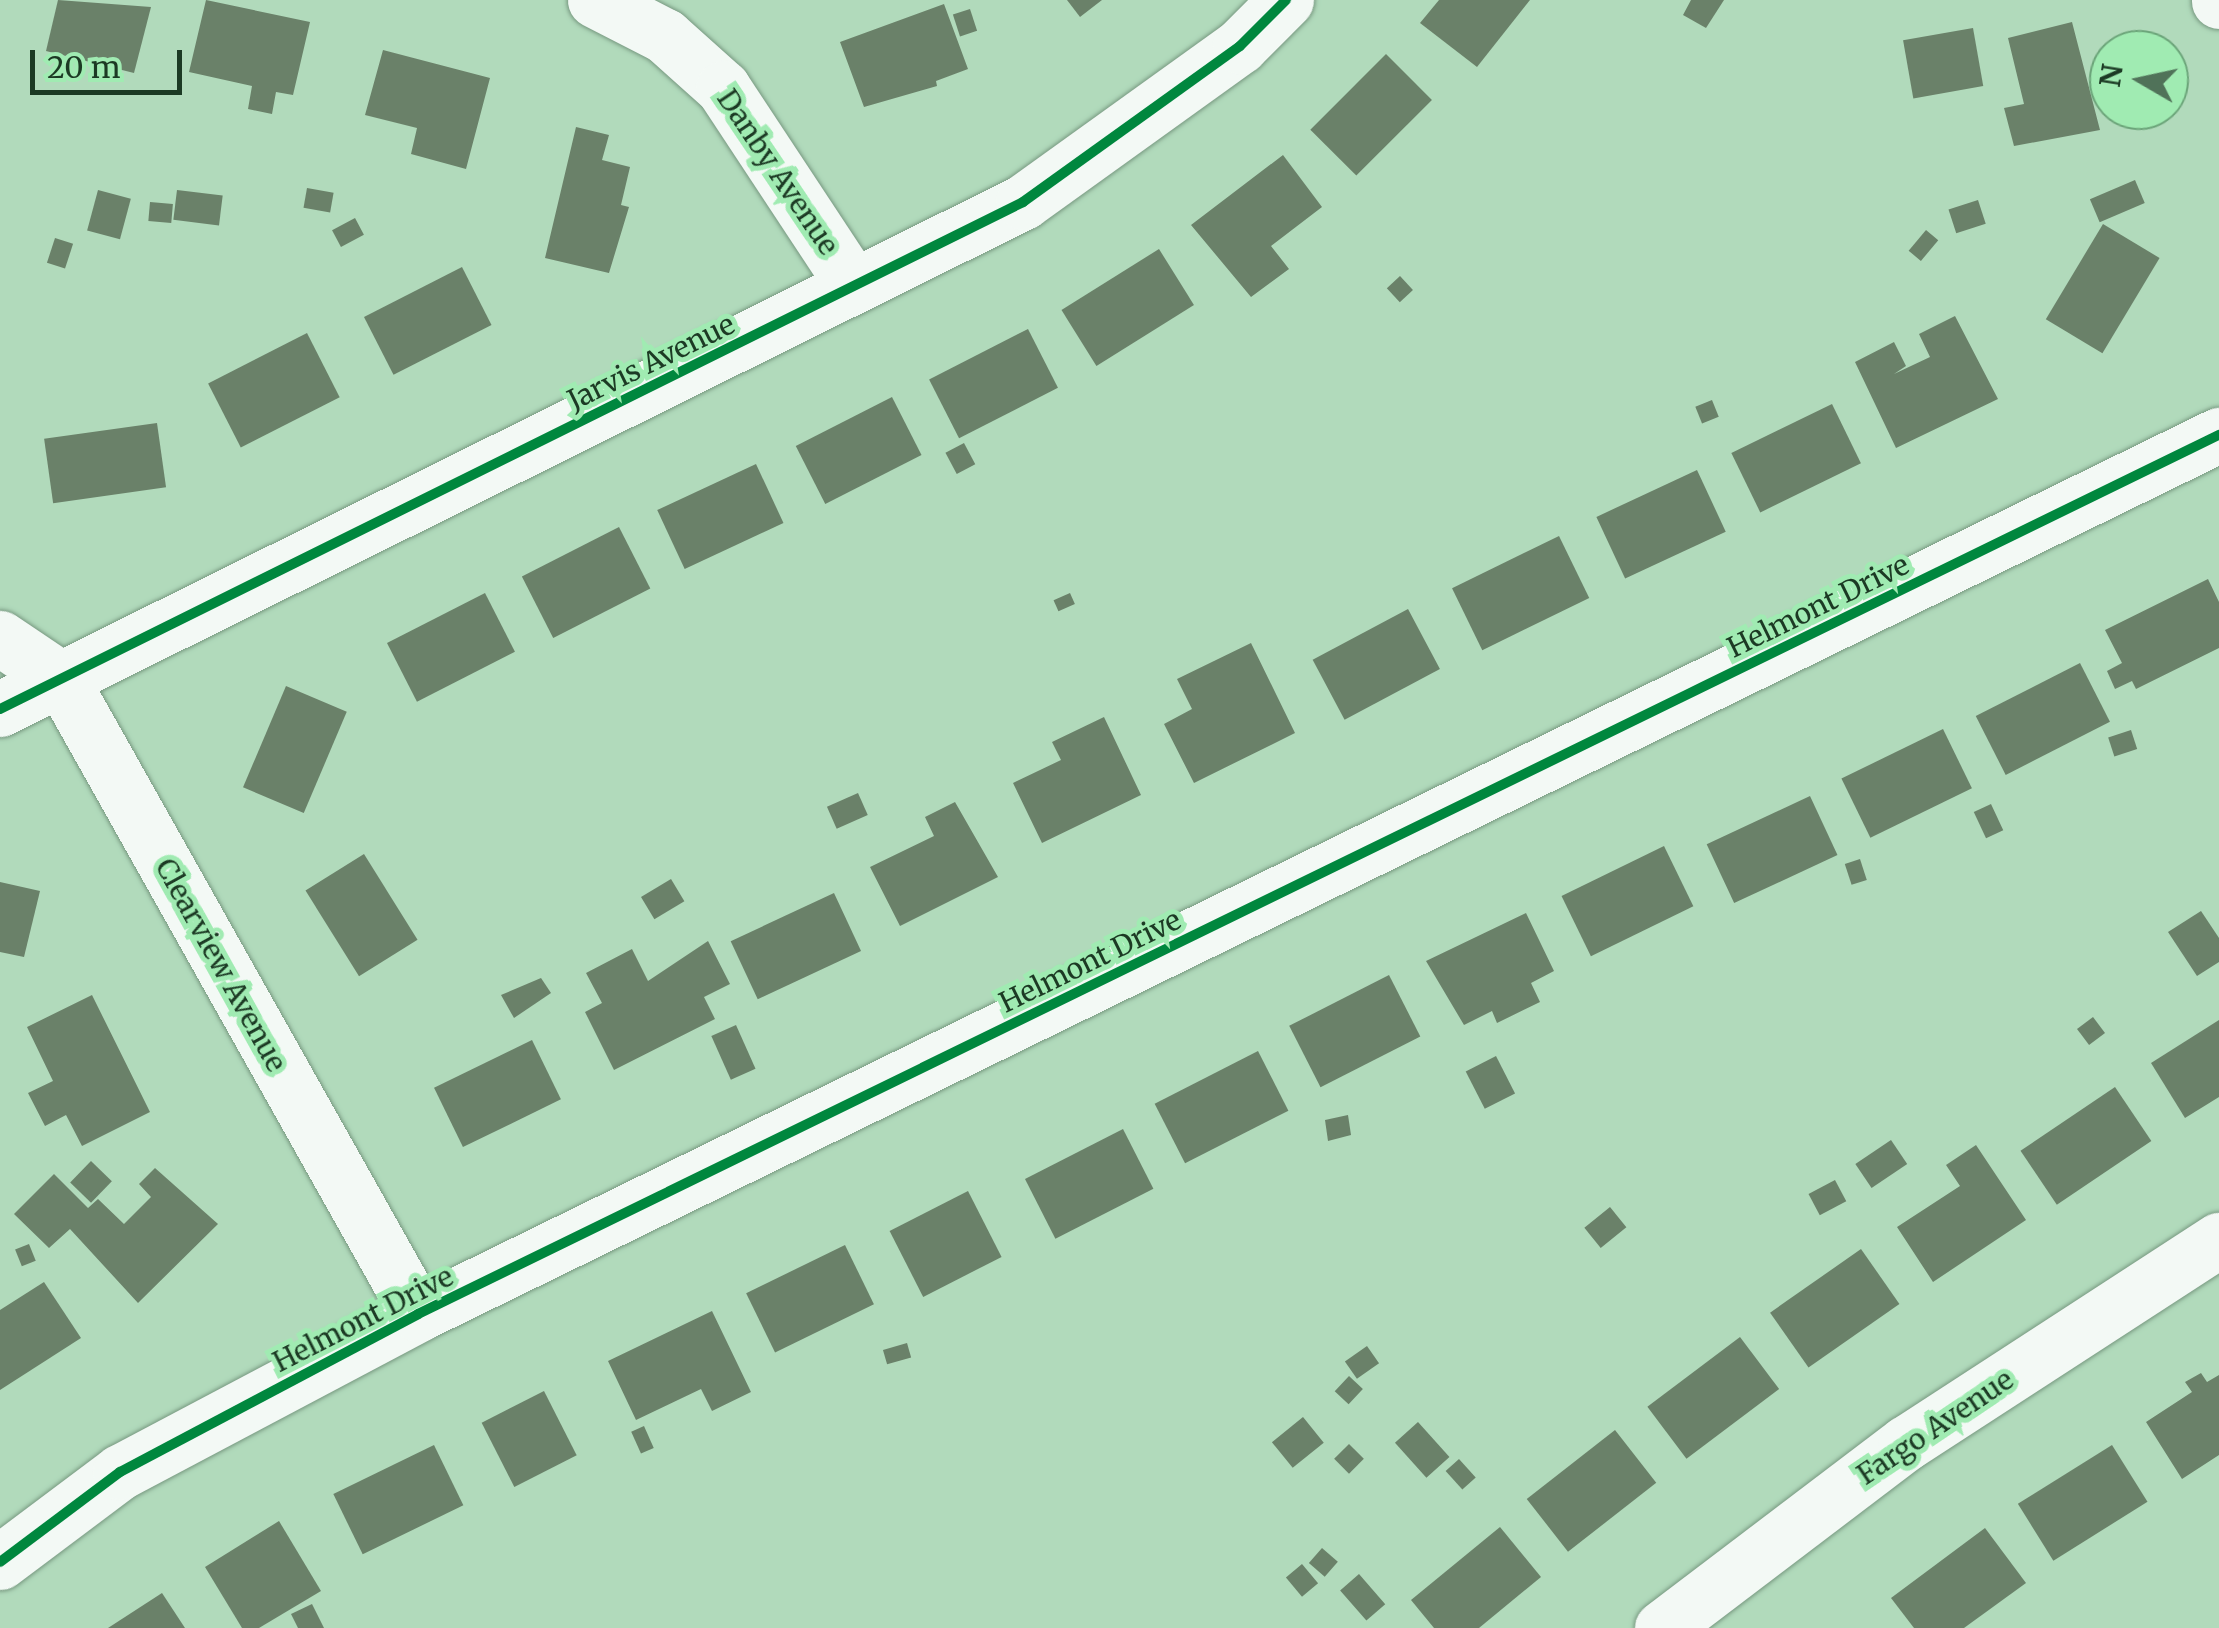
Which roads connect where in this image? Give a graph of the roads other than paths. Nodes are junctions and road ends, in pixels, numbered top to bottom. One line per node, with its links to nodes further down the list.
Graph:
1 (595, 0): 3 (street, Danby Avenue)
2 (1286, 0): 3 (street, Jarvis Avenue)
3 (854, 285): 6 (street, Jarvis Avenue)
4 (2219, 435): 9 (street, Helmont Drive)
5 (0, 638): 6 (street, Clearview Avenue)
6 (60, 679): 7 (street, Jarvis Avenue); 9 (street, Clearview Avenue)
7 (0, 709)
8 (2219, 1240): 11 (street, Fargo Avenue)
9 (418, 1314): 10 (street, Helmont Drive)
10 (0, 1562)
11 (1662, 1628)

